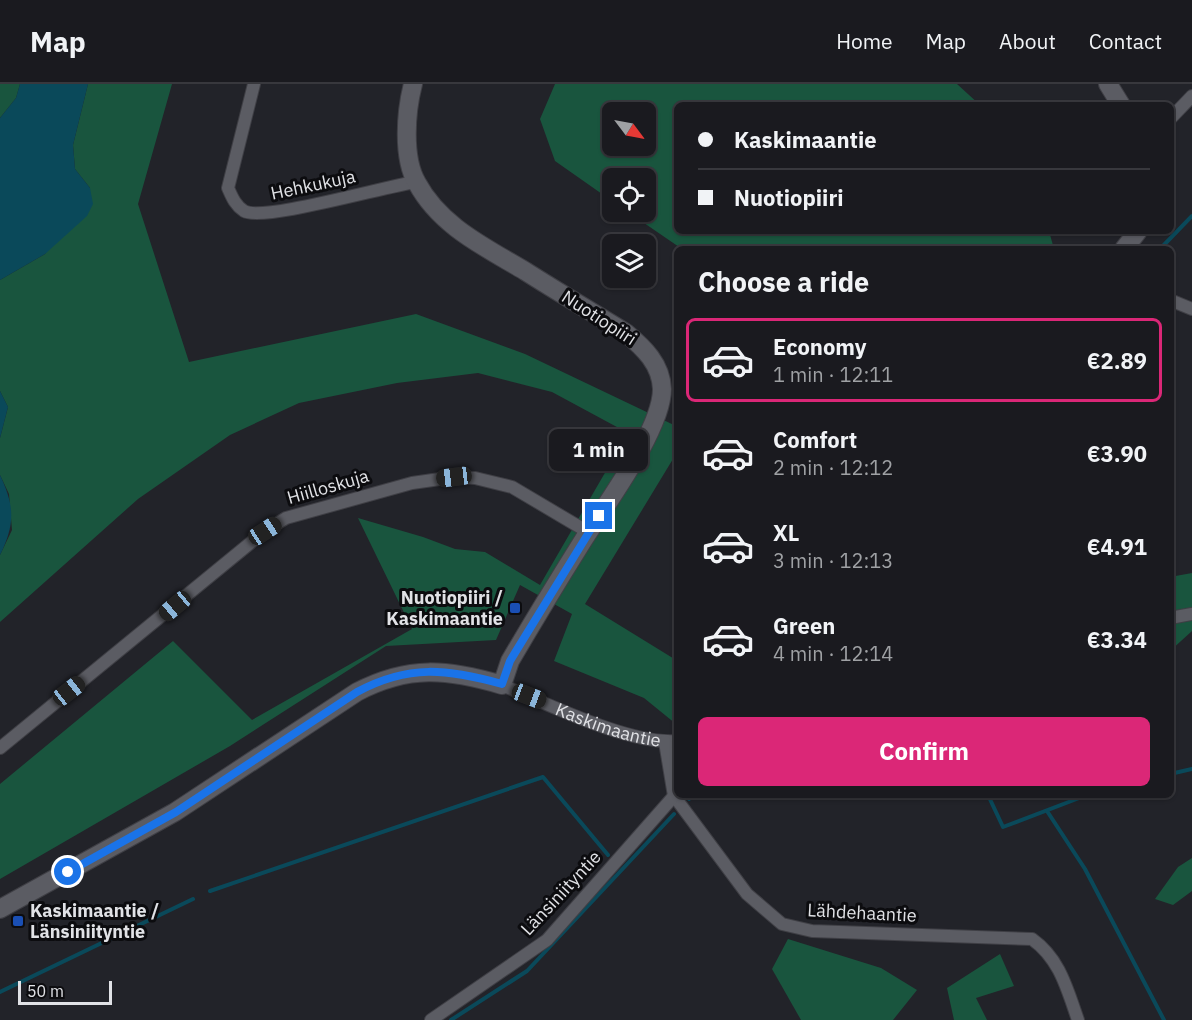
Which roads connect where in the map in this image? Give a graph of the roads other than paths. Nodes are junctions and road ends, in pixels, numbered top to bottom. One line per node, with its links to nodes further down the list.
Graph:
1 (254, 84): 7 (street, Hehkukuja)
2 (413, 84): 7 (street, Nuotiopiiri)
3 (1108, 84): 5 (street)
4 (1192, 96): 6 (street)
5 (1119, 102)
6 (1174, 114)
7 (416, 182): 12 (street, Nuotiopiiri)
8 (1136, 234): 9 (street)
9 (1126, 246)
10 (1174, 302): 11 (street)
11 (1192, 309)
12 (588, 532): 15 (street, Nuotiopiiri); 17 (street, Hiilloskuja)
13 (1192, 614): 14 (street)
14 (1174, 617)
15 (502, 684): 16 (street, Kaskimaantie); 20 (street, Kaskimaantie)
16 (671, 742): 18 (street, Lähdehaantie)
17 (0, 748)
18 (674, 796): 21 (street, Länsiniityntie)
19 (675, 798): 22 (street, Lähdehaantie)
20 (0, 909)
21 (431, 1020)
22 (1078, 1020)

